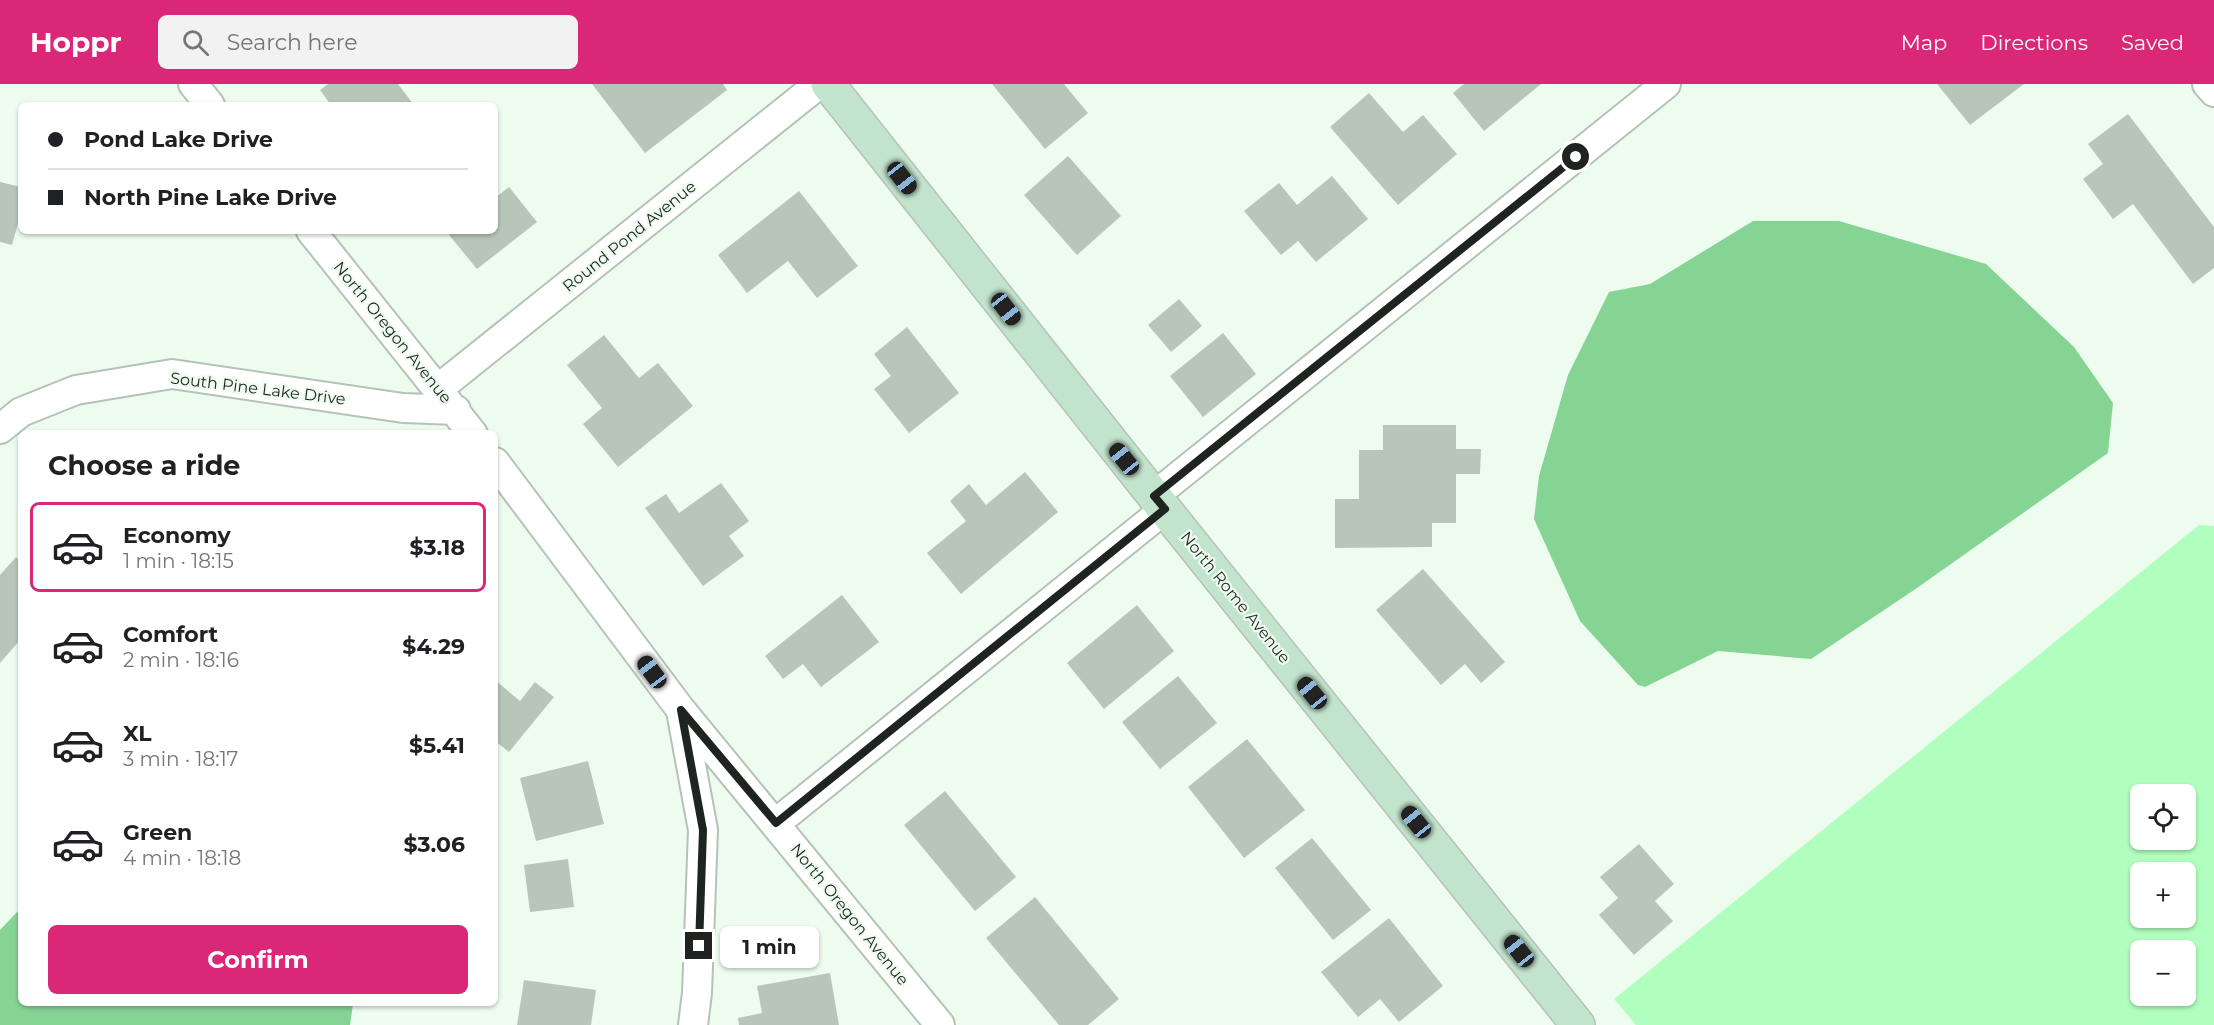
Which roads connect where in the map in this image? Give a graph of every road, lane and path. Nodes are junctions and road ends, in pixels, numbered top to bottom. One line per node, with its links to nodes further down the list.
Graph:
1 (193, 84): 7 (street)
2 (819, 84): 9 (street, Round Pond Avenue)
3 (828, 84): 13 (street, North Rome Avenue)
4 (1666, 84): 13 (street)
5 (2207, 84): 6 (street)
6 (2214, 92)
7 (208, 102)
8 (313, 234): 9 (street, North Oregon Avenue)
9 (447, 399): 10 (street, South Pine Lake Drive); 11 (street, North Oregon Avenue)
10 (0, 429)
11 (470, 430)
12 (498, 466): 14 (street, North Oregon Avenue)
13 (1159, 502): 15 (street); 18 (street, North Rome Avenue)
14 (681, 710): 15 (street, North Oregon Avenue); 16 (street)
15 (776, 823): 17 (street, North Oregon Avenue)
16 (693, 1025)
17 (940, 1025)
18 (1578, 1025)

